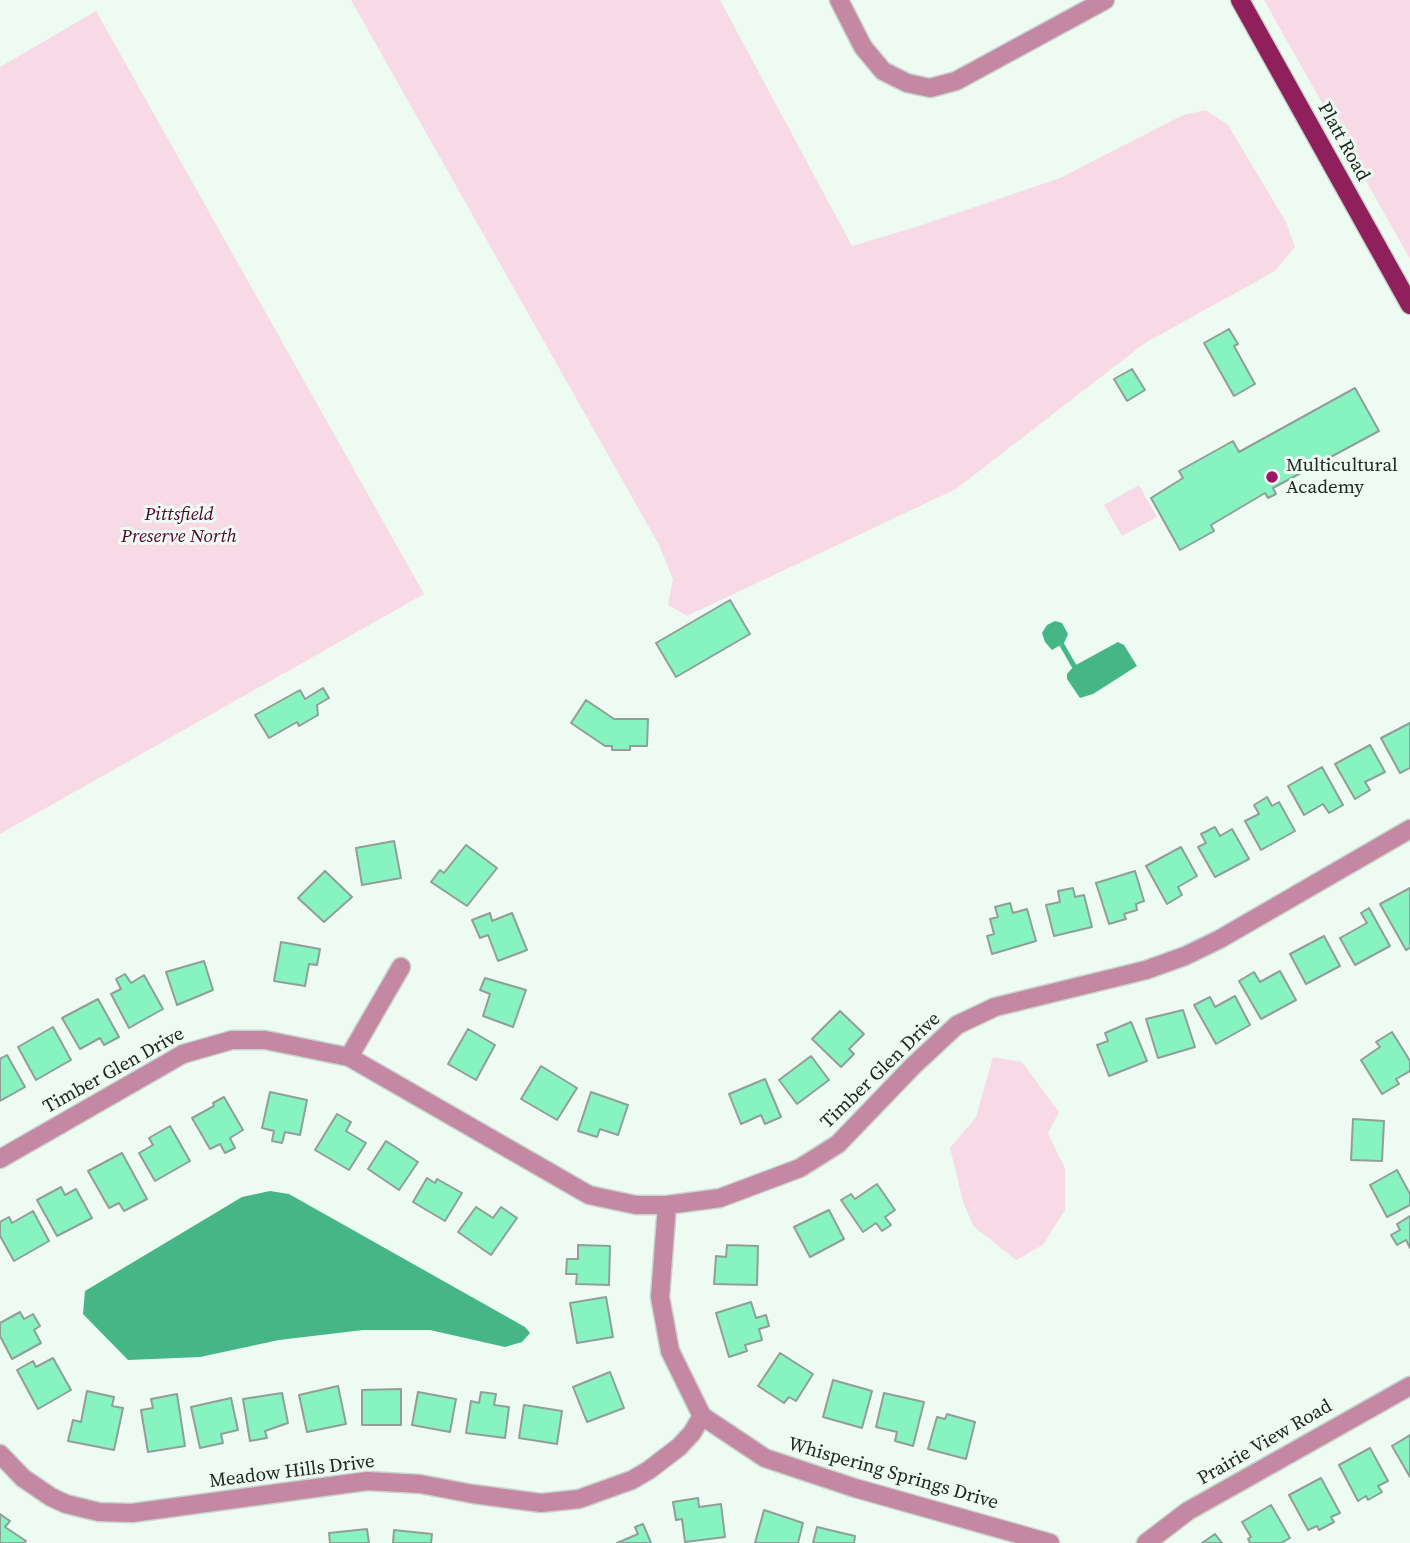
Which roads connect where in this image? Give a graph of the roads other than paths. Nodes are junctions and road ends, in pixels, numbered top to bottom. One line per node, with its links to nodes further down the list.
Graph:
1 (839, 0): 2 (street)
2 (1105, 0)
3 (1240, 0): 4 (main road, Platt Road)
4 (1410, 304)
5 (1410, 829): 9 (street, Timber Glen Drive)
6 (401, 967): 7 (street)
7 (349, 1057): 8 (street, Timber Glen Drive); 9 (street, Timber Glen Drive)
8 (0, 1159)
9 (667, 1205): 11 (street)
10 (1410, 1386): 14 (street, Prairie View Road)
11 (702, 1416): 12 (street, Meadow Hills Drive); 13 (street, Whispering Springs Drive)
12 (0, 1454)
13 (1050, 1543)
14 (1146, 1543)

